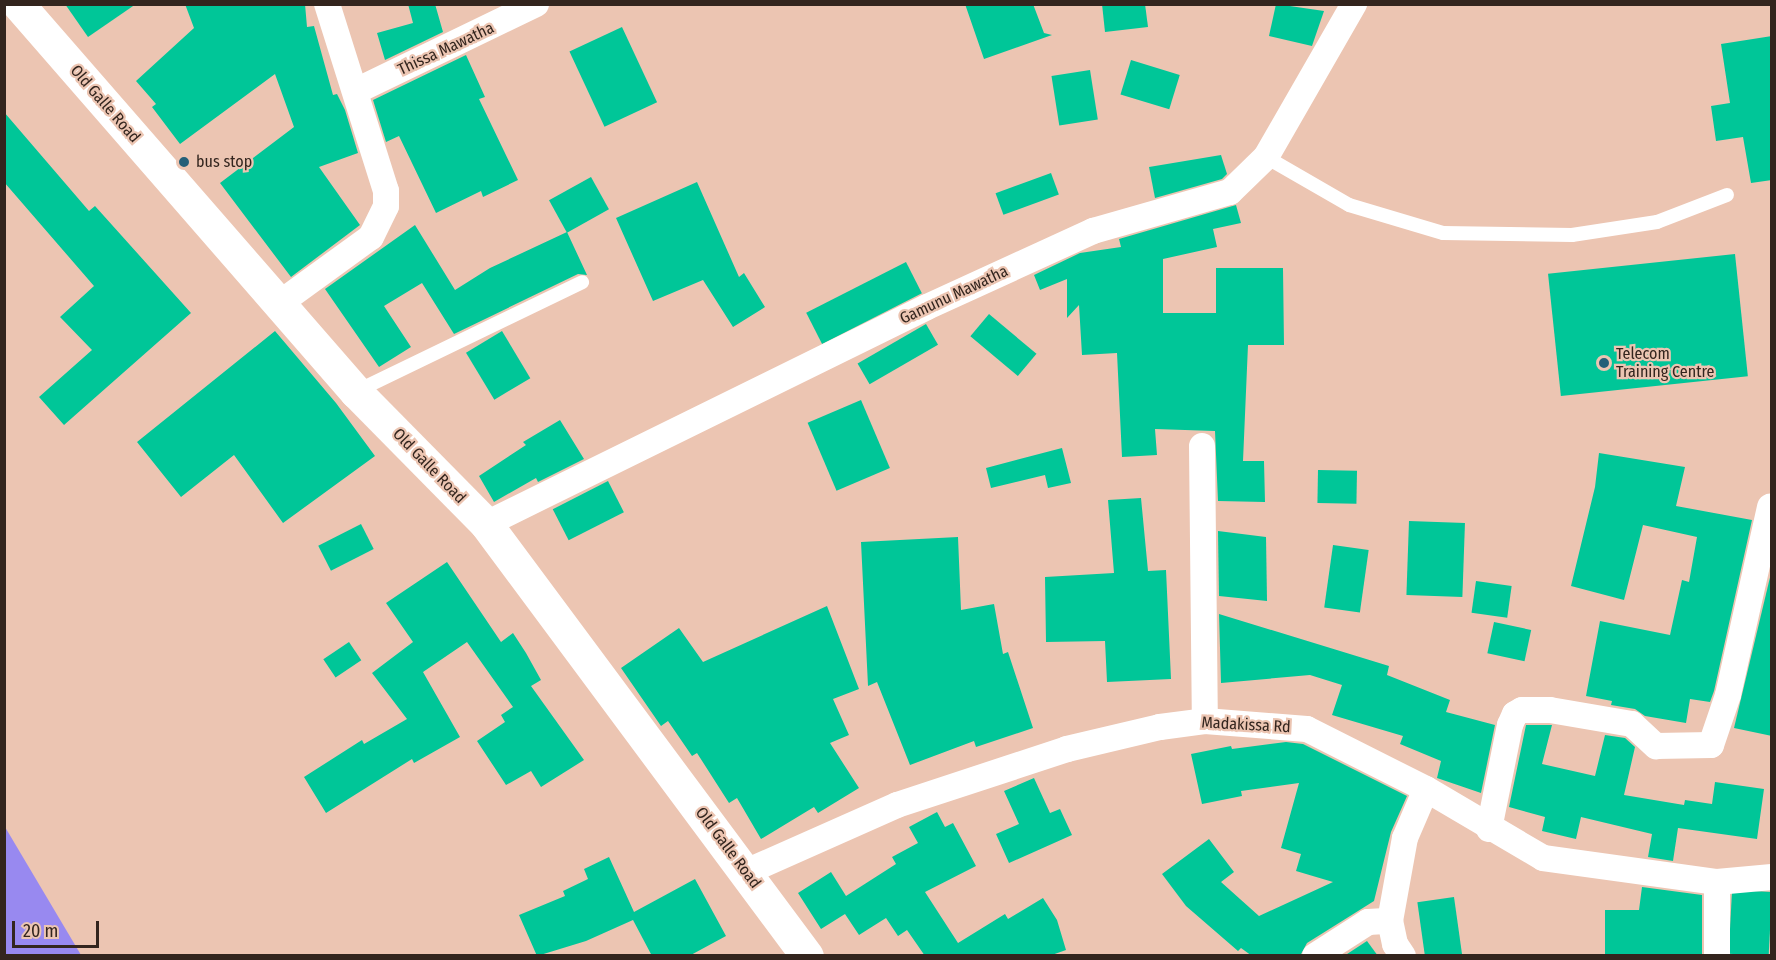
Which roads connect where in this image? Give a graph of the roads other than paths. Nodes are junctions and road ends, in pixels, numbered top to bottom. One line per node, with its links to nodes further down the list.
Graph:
1 (18, 4): 9 (highway, Old Galle Road)
2 (327, 4): 5 (street)
3 (536, 4): 5 (street, Thissa Mawatha)
4 (1354, 4): 6 (street, Gamunu Mawatha)
5 (356, 91): 9 (street)
6 (1266, 157): 7 (lane); 13 (street, Gamunu Mawatha)
7 (1727, 195)
8 (582, 282): 10 (lane)
9 (280, 303): 10 (highway, Old Galle Road)
10 (356, 392): 13 (highway, Old Galle Road)
11 (1202, 446): 14 (street)
12 (1770, 507): 16 (street)
13 (486, 525): 17 (highway, Old Galle Road)
14 (1205, 721): 15 (street, Madakissa Rd); 17 (street, Madakissa Rd)
15 (1426, 789): 16 (street, Madakissa Rd); 20 (street)
16 (1489, 829): 19 (street, Madakissa Rd)
17 (746, 872): 21 (highway, Old Galle Road)
18 (1772, 877): 19 (street, Madakissa Rd)
19 (1717, 882): 24 (street)
20 (1390, 921): 22 (street); 23 (street)
21 (807, 956)
22 (1316, 956)
23 (1403, 956)
24 (1717, 956)

